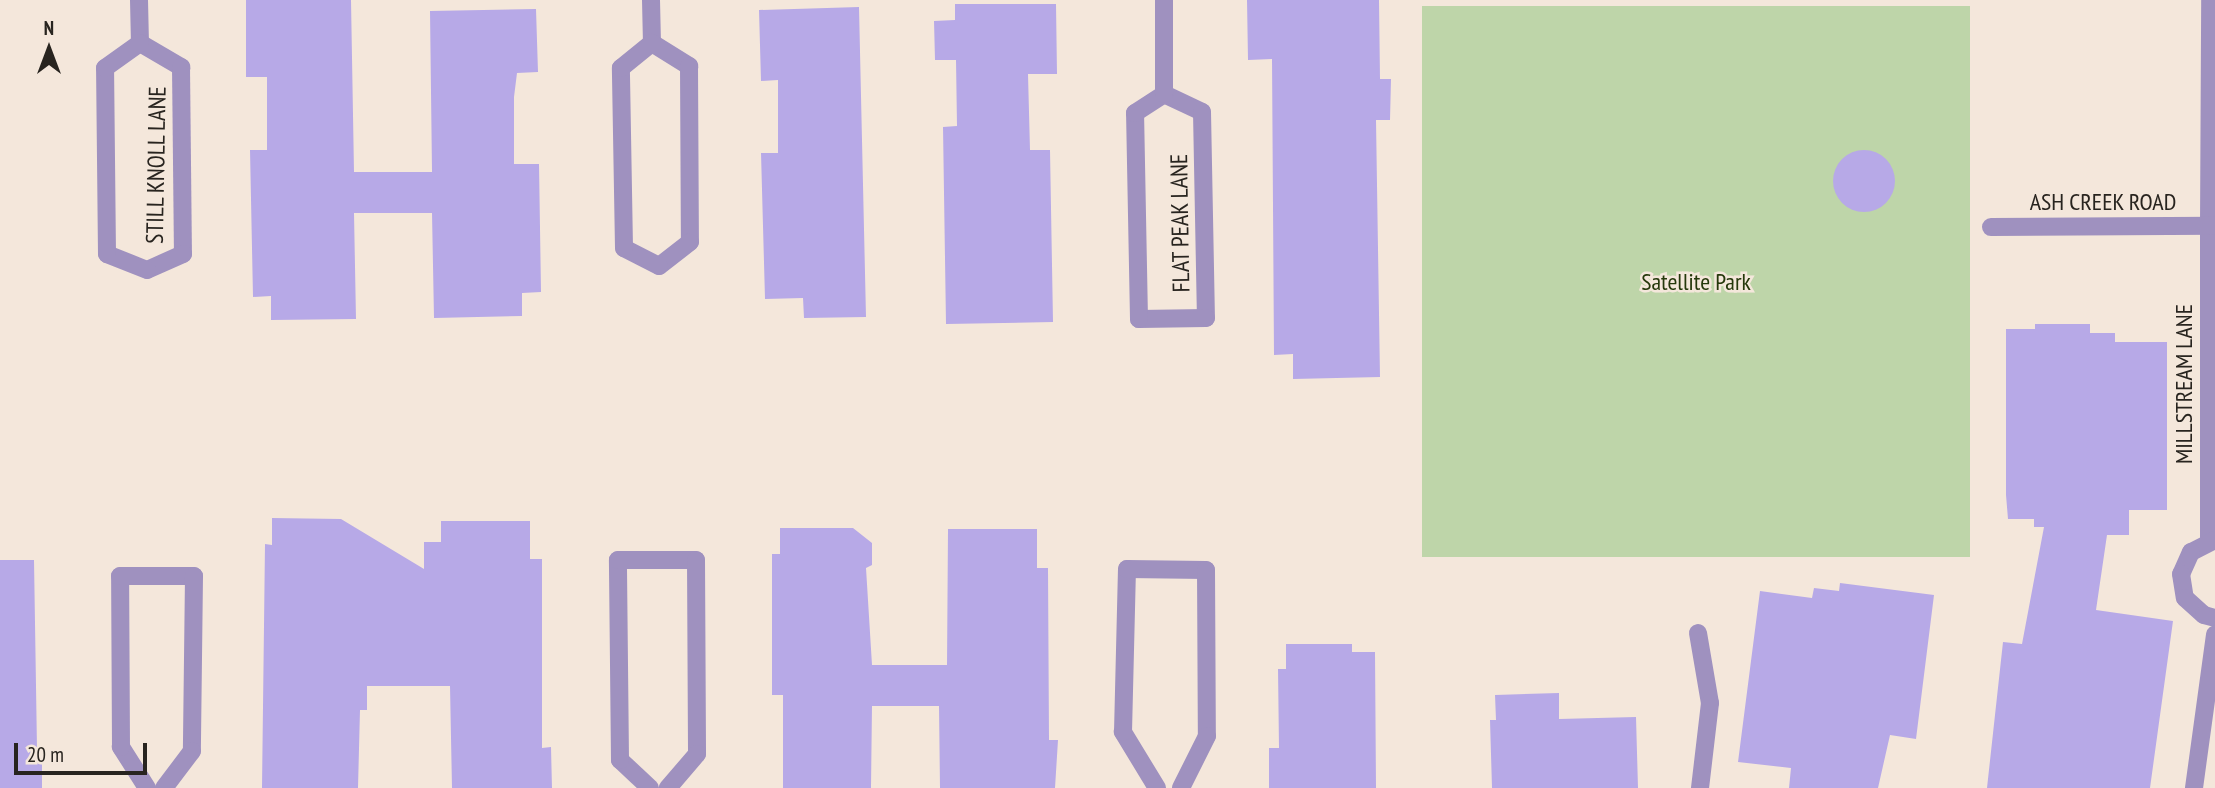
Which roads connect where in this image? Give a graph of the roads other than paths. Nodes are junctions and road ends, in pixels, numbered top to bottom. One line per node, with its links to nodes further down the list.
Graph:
1 (139, 0): 5 (street)
2 (651, 0): 6 (street)
3 (1164, 0): 7 (street)
4 (2210, 0): 8 (street, MILLSTREAM LANE)
5 (140, 43): 5 (street, STILL KNOLL LANE)
6 (652, 43): 6 (street)
7 (1164, 94): 7 (street, FLAT PEAK LANE)
8 (2212, 226): 9 (street, ASH CREEK ROAD); 10 (street, MILLSTREAM LANE)
9 (1991, 227)
10 (2212, 540): 11 (street)
11 (2215, 618)
12 (1698, 633): 20 (street)
13 (2215, 634): 21 (street)
14 (147, 788): 15 (street)
15 (164, 788)
16 (650, 788): 17 (street)
17 (668, 788)
18 (1157, 788): 19 (street)
19 (1181, 788)
20 (1700, 788)
21 (2194, 788)

